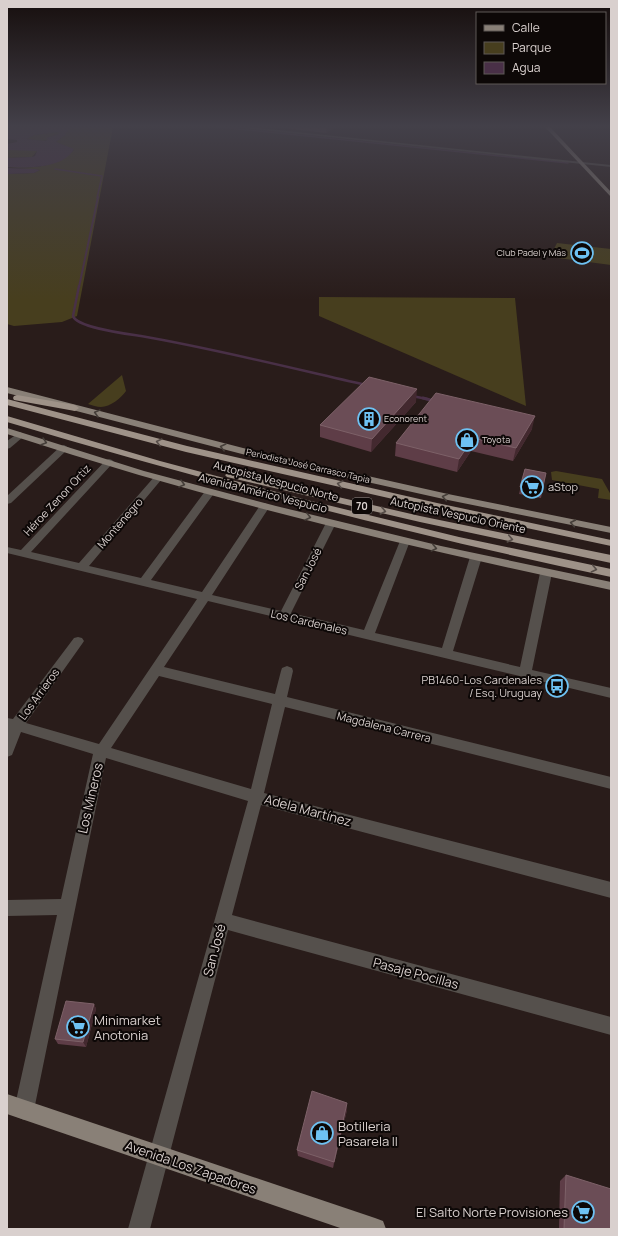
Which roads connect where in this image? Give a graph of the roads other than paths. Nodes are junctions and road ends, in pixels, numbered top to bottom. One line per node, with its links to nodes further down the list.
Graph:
1 (603, 185): 2 (main road)
2 (611, 195)
3 (7, 390): 6 (main road, Periodista José Carrasco Tapia)
4 (7, 396): 6 (highway)
5 (7, 402): 21 (highway, Autopista Vespucio Norte / 70, one-way to 5)
6 (75, 408): 19 (main road, Periodista José Carrasco Tapia, one-way to 6)
7 (7, 419): 12 (highway, Autopista Vespucio Norte / 70)
8 (7, 431): 9 (main road, Avenida Américo Vespucio)
9 (20, 435): 10 (street); 11 (main road, Avenida Américo Vespucio, one-way to 11)
10 (7, 446)
11 (64, 448): 13 (main road, Avenida Américo Vespucio); 16 (street)
12 (113, 450): 25 (highway, Autopista Vespucio Oriente / 70, one-way to 25); 28 (highway, Autopista Vespucio Norte, one-way to 28)
13 (109, 462): 14 (main road, Avenida Américo Vespucio); 23 (street, Héroe Zenon Ortiz)
14 (158, 478): 15 (main road, Avenida Américo Vespucio, one-way to 15); 26 (street, Montenegro)
15 (210, 492): 17 (main road, Avenida Américo Vespucio); 29 (street)
16 (7, 501)
17 (265, 506): 18 (main road, Avenida Américo Vespucio, one-way to 18); 31 (street, Los Mineros)
18 (332, 522): 20 (main road, Avenida Américo Vespucio); 32 (street, San José)
19 (611, 530)
20 (405, 541): 24 (main road, Avenida Américo Vespucio, one-way to 24); 33 (street)
21 (611, 543)
22 (7, 550): 23 (street, Los Cardenales)
23 (23, 554): 26 (street, Los Cardenales)
24 (476, 557): 27 (main road, Avenida Américo Vespucio); 35 (street)
25 (611, 559)
26 (81, 568): 29 (street, Los Cardenales)
27 (546, 573): 30 (main road, Avenida Américo Vespucio); 38 (street)
28 (611, 573)
29 (143, 583): 31 (street, Los Cardenales)
30 (611, 586)
31 (204, 597): 32 (street, Los Cardenales); 36 (street, Los Mineros)
32 (284, 616): 33 (street, Los Cardenales)
33 (368, 636): 35 (street, Los Cardenales)
34 (78, 641): 41 (street, Los Arrieros)
35 (446, 654): 38 (street, Los Cardenales)
36 (156, 670): 40 (street, Magdalena Carrera); 43 (street, Los Mineros)
37 (287, 671): 40 (street, San José)
38 (525, 673): 39 (street, Los Cardenales)
39 (611, 693)
40 (280, 700): 44 (street, Magdalena Carrera); 45 (street, San José)
41 (11, 724): 42 (street, Los Arrieros); 43 (street, Adela Martínez)
42 (7, 751)
43 (102, 751): 45 (street, Adela Martínez); 47 (street, Los Mineros)
44 (611, 783)
45 (256, 797): 46 (street, Adela Martínez); 49 (street, San José)
46 (611, 890)
47 (67, 907): 48 (street); 51 (street, Los Mineros)
48 (7, 908)
49 (222, 920): 50 (street, Pasaje Pocillas); 52 (street, San José)
50 (611, 1026)
51 (16, 1107): 52 (main road, Avenida Los Zapadores)
52 (159, 1156): 53 (street, San José); 54 (main road, Avenida Los Zapadores)
53 (139, 1229)
54 (375, 1229)

